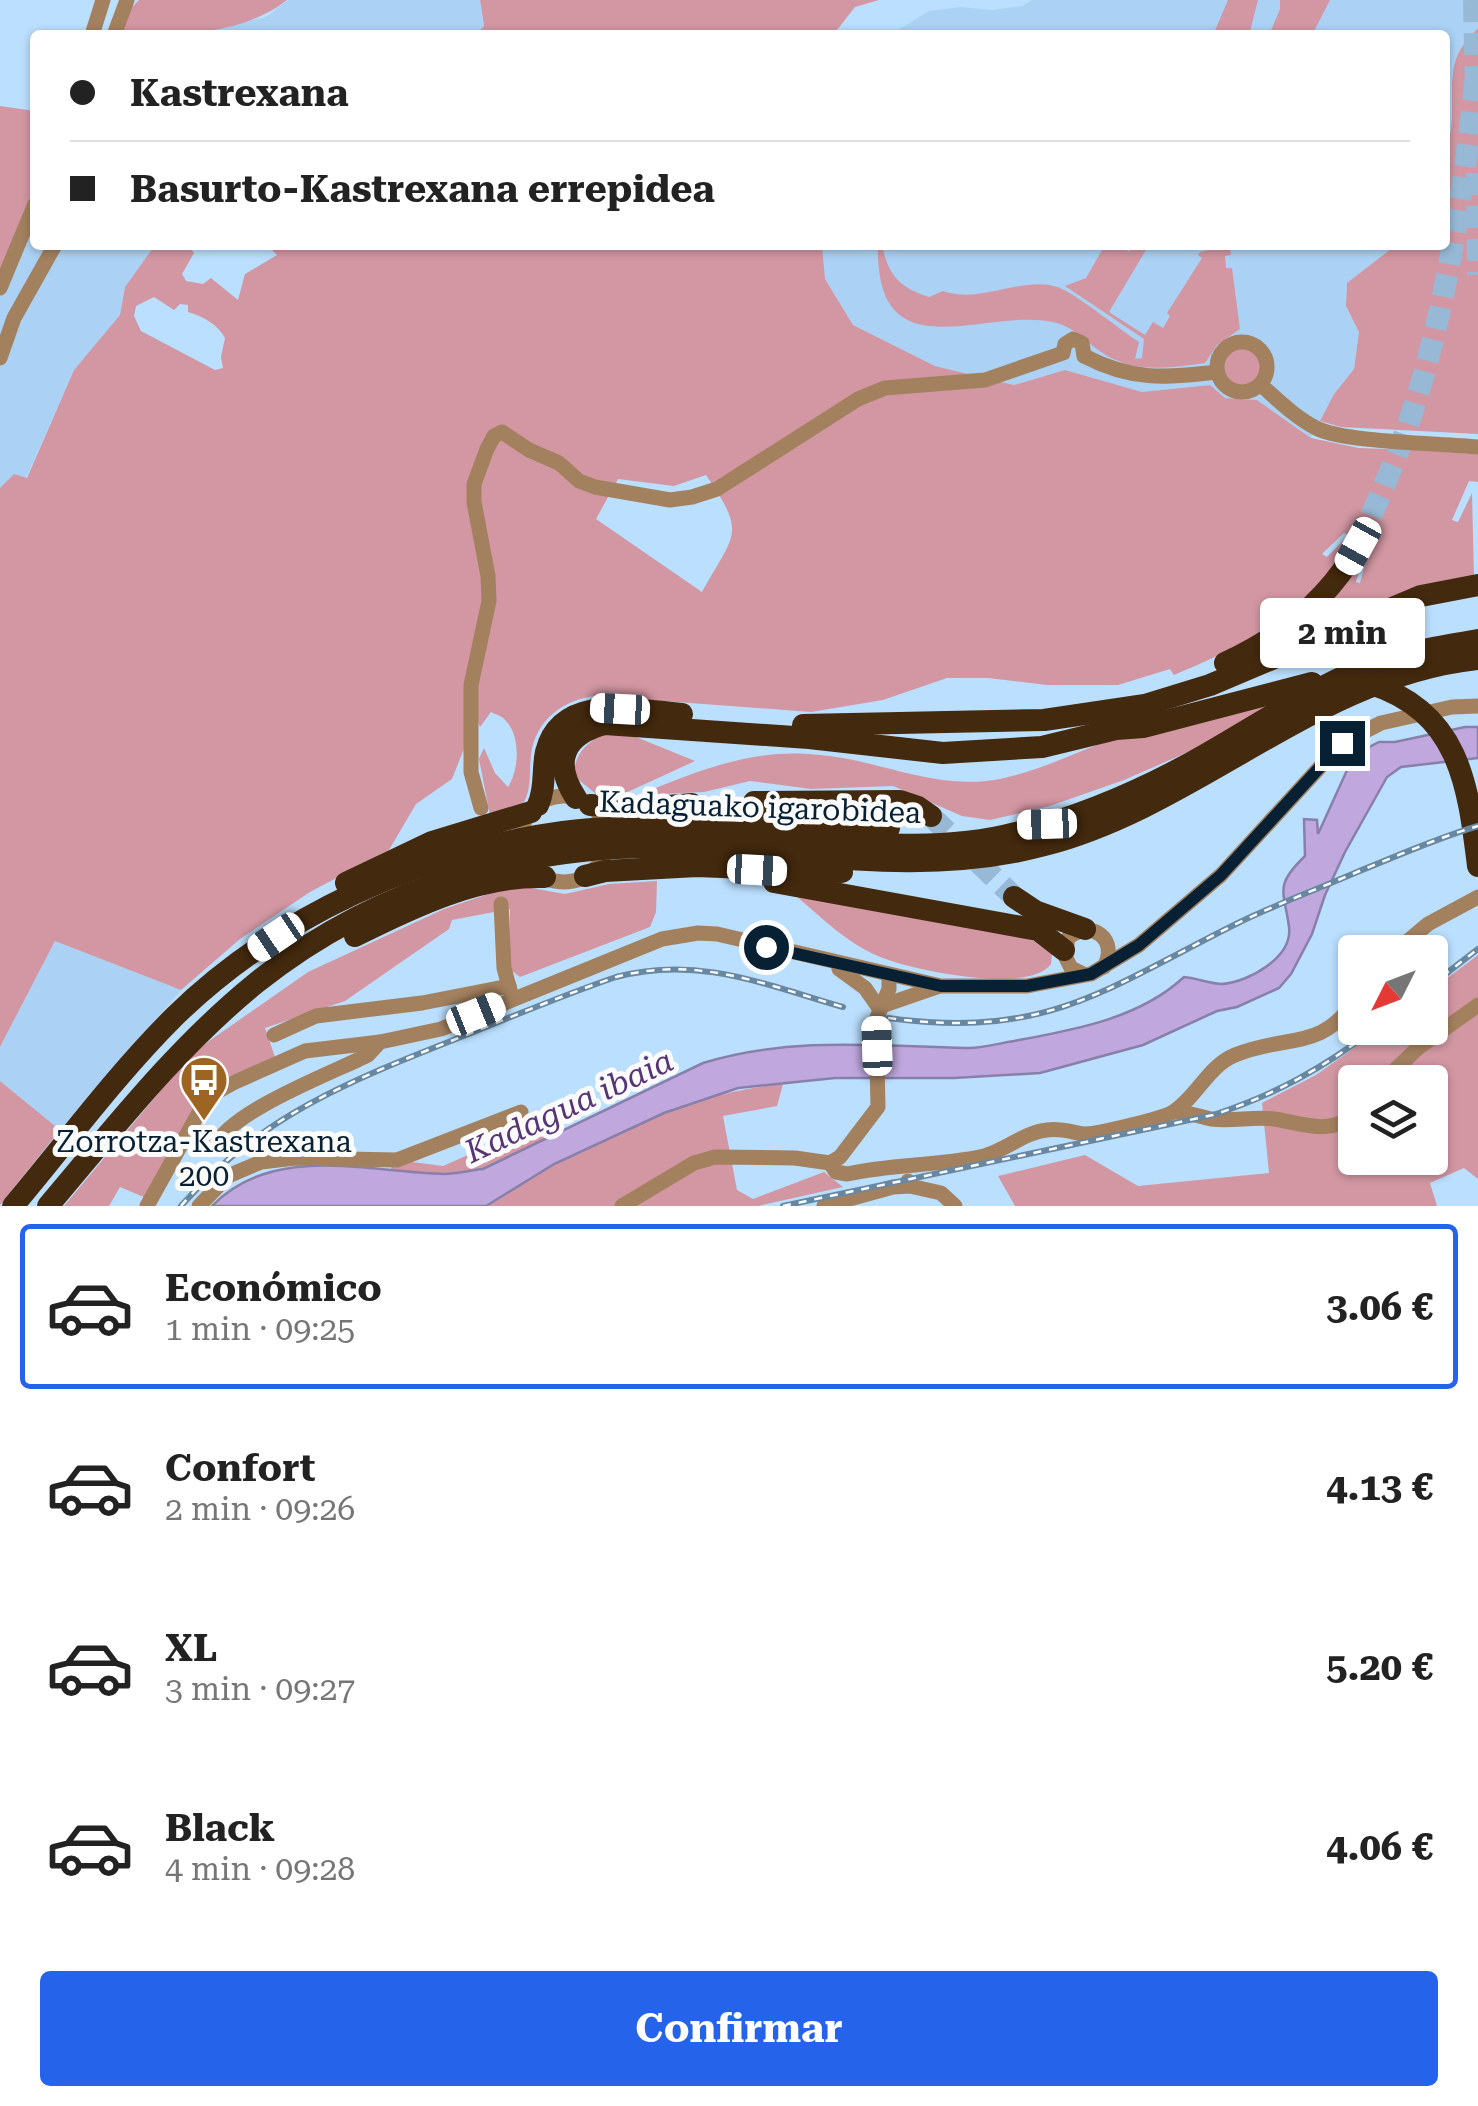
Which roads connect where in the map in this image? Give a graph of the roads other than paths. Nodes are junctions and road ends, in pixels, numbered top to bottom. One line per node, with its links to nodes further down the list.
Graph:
1 (103, 0): 3 (street)
2 (127, 0): 4 (street)
3 (94, 30)
4 (116, 30)
5 (30, 216): 7 (street)
6 (52, 250): 8 (street)
7 (0, 288)
8 (0, 358)
9 (1217, 372): 10 (street); 10 (street); 22 (street)
10 (1261, 384): 11 (street)
11 (1478, 447)
12 (1358, 546): 19 (highway)
13 (1478, 585): 15 (highway)
14 (1478, 595): 15 (highway)
15 (1374, 620): 19 (highway)
16 (1478, 640): 25 (highway, Kadaguako igarobidea)
17 (1478, 660): 26 (highway, Kadaguako igarobidea)
18 (1478, 706): 34 (street)
19 (1116, 719): 20 (highway); 23 (highway); 27 (highway)
20 (588, 805): 21 (highway); 23 (street); 28 (street)
21 (678, 806): 24 (highway); 25 (highway)
22 (482, 808)
23 (532, 812): 30 (street); 44 (highway)
24 (931, 816)
25 (1047, 824): 44 (highway, Kadaguako igarobidea)
26 (1084, 835): 29 (highway); 50 (highway, Kadaguako igarobidea)
27 (1478, 866)
28 (593, 869): 29 (highway); 30 (street)
29 (652, 869): 37 (highway)
30 (538, 871): 50 (highway)
31 (1014, 897): 35 (highway)
32 (1478, 897): 36 (street)
33 (501, 904): 45 (street)
34 (1154, 931): 35 (street); 39 (street)
35 (1095, 934): 37 (street); 39 (street)
36 (1415, 935)
37 (1065, 953): 40 (street); 42 (street)
38 (831, 963): 41 (street); 45 (street); 47 (street)
39 (1104, 967): 40 (street)
40 (1083, 974): 42 (street)
41 (889, 976): 43 (street); 47 (street)
42 (1037, 984): 43 (street)
43 (941, 986): 47 (street)
44 (198, 996): 60 (highway, Kadaguako igarobidea)
45 (508, 996): 49 (street); 51 (street)
46 (1478, 1005): 52 (street)
47 (877, 1014): 57 (street)
48 (1338, 1022): 54 (street)
49 (274, 1035)
50 (196, 1038): 61 (highway, Kadaguako igarobidea)
51 (380, 1042): 56 (street); 62 (street)
52 (1400, 1065)
53 (521, 1112): 63 (street)
54 (1174, 1112): 55 (street); 58 (street)
55 (1338, 1122)
56 (214, 1148)
57 (830, 1163): 58 (street); 64 (street)
58 (904, 1167): 59 (street)
59 (910, 1186): 65 (street); 66 (street)
60 (13, 1206)
61 (48, 1206)
62 (148, 1206)
63 (199, 1206)
64 (622, 1206)
65 (824, 1206)
66 (955, 1206)

